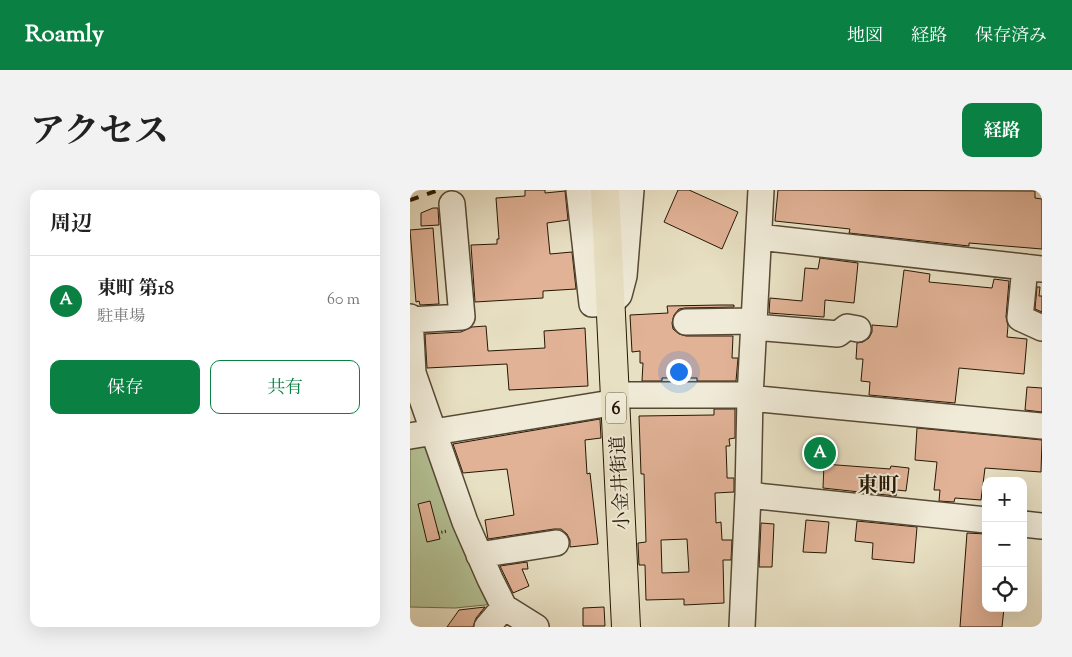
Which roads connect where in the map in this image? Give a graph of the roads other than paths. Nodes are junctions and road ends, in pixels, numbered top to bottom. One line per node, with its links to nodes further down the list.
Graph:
1 (578, 190): 8 (street)
2 (605, 190): 8 (main road, 小金井街道 / 6)
3 (631, 190): 8 (street)
4 (761, 190): 6 (street)
5 (452, 204): 9 (street)
6 (760, 237): 7 (street); 11 (street)
7 (1033, 268): 12 (street)
8 (610, 303): 15 (main road, 小金井街道 / 6)
9 (410, 319): 17 (street)
10 (686, 322): 11 (street)
11 (754, 324): 13 (street); 14 (street)
12 (1042, 328)
13 (858, 329)
14 (750, 397): 15 (street); 16 (street); 18 (street)
15 (616, 400): 17 (street); 27 (main road, 小金井街道 / 6)
16 (1042, 426)
17 (421, 434): 23 (street)
18 (748, 496): 19 (street); 28 (street)
19 (982, 520)
20 (1027, 524): 21 (street)
21 (1042, 526)
22 (556, 543): 23 (street)
23 (479, 555): 24 (street)
24 (504, 607): 25 (street); 26 (street)
25 (487, 627)
26 (536, 627)
27 (626, 627)
28 (742, 627)

